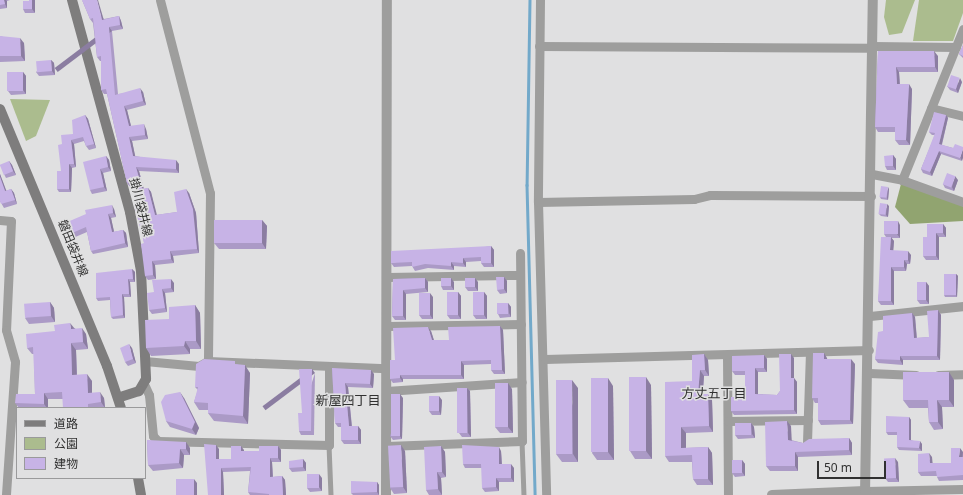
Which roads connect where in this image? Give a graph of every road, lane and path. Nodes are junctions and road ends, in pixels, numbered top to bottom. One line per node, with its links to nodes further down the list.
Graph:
1 (72, 0): 30 (main road, 掛川袋井線)
2 (160, 0): 31 (street)
3 (388, 0): 21 (street)
4 (540, 0): 7 (street)
5 (873, 0): 8 (street)
6 (963, 29): 9 (street)
7 (539, 46): 8 (street); 16 (street)
8 (873, 47): 9 (street); 13 (street)
9 (956, 47): 10 (street)
10 (931, 108): 12 (street); 14 (street)
11 (0, 110): 39 (main road, 磐田袋井線)
12 (963, 116)
13 (872, 174): 14 (street); 15 (street)
14 (902, 180): 17 (street)
15 (871, 196): 16 (street); 23 (street)
16 (538, 202): 29 (street)
17 (963, 202)
18 (0, 220): 51 (street)
19 (520, 253): 20 (street)
20 (520, 275): 21 (street); 24 (street)
21 (386, 277): 25 (street)
22 (963, 306): 23 (street)
23 (870, 316): 26 (street)
24 (521, 324): 25 (street); 36 (street)
25 (386, 326): 33 (street)
26 (869, 350): 27 (street); 34 (street)
27 (810, 352): 28 (street); 41 (street)
28 (727, 355): 29 (street); 42 (street)
29 (545, 359): 56 (street)
30 (145, 361): 31 (street); 37 (main road, 掛川袋井線)
31 (208, 361): 32 (street)
32 (329, 366): 33 (street); 45 (street)
33 (386, 368): 38 (street)
34 (869, 373): 35 (street); 49 (street)
35 (963, 374)
36 (522, 382): 38 (street); 43 (street)
37 (145, 386): 39 (main road); 45 (street)
38 (386, 390): 46 (street)
39 (118, 398): 40 (main road)
40 (121, 407)
41 (808, 420): 42 (street); 44 (street)
42 (728, 421): 57 (street)
43 (522, 441): 46 (street); 55 (lane)
44 (807, 442)
45 (329, 445): 53 (lane)
46 (386, 446): 54 (street)
47 (138, 479): 52 (main road)
48 (963, 489): 50 (street)
49 (865, 493): 50 (street); 58 (street)
50 (900, 493)
51 (6, 495)
52 (141, 495)
53 (331, 495)
54 (386, 495)
55 (524, 495)
56 (546, 495)
57 (728, 495)
58 (772, 495)

